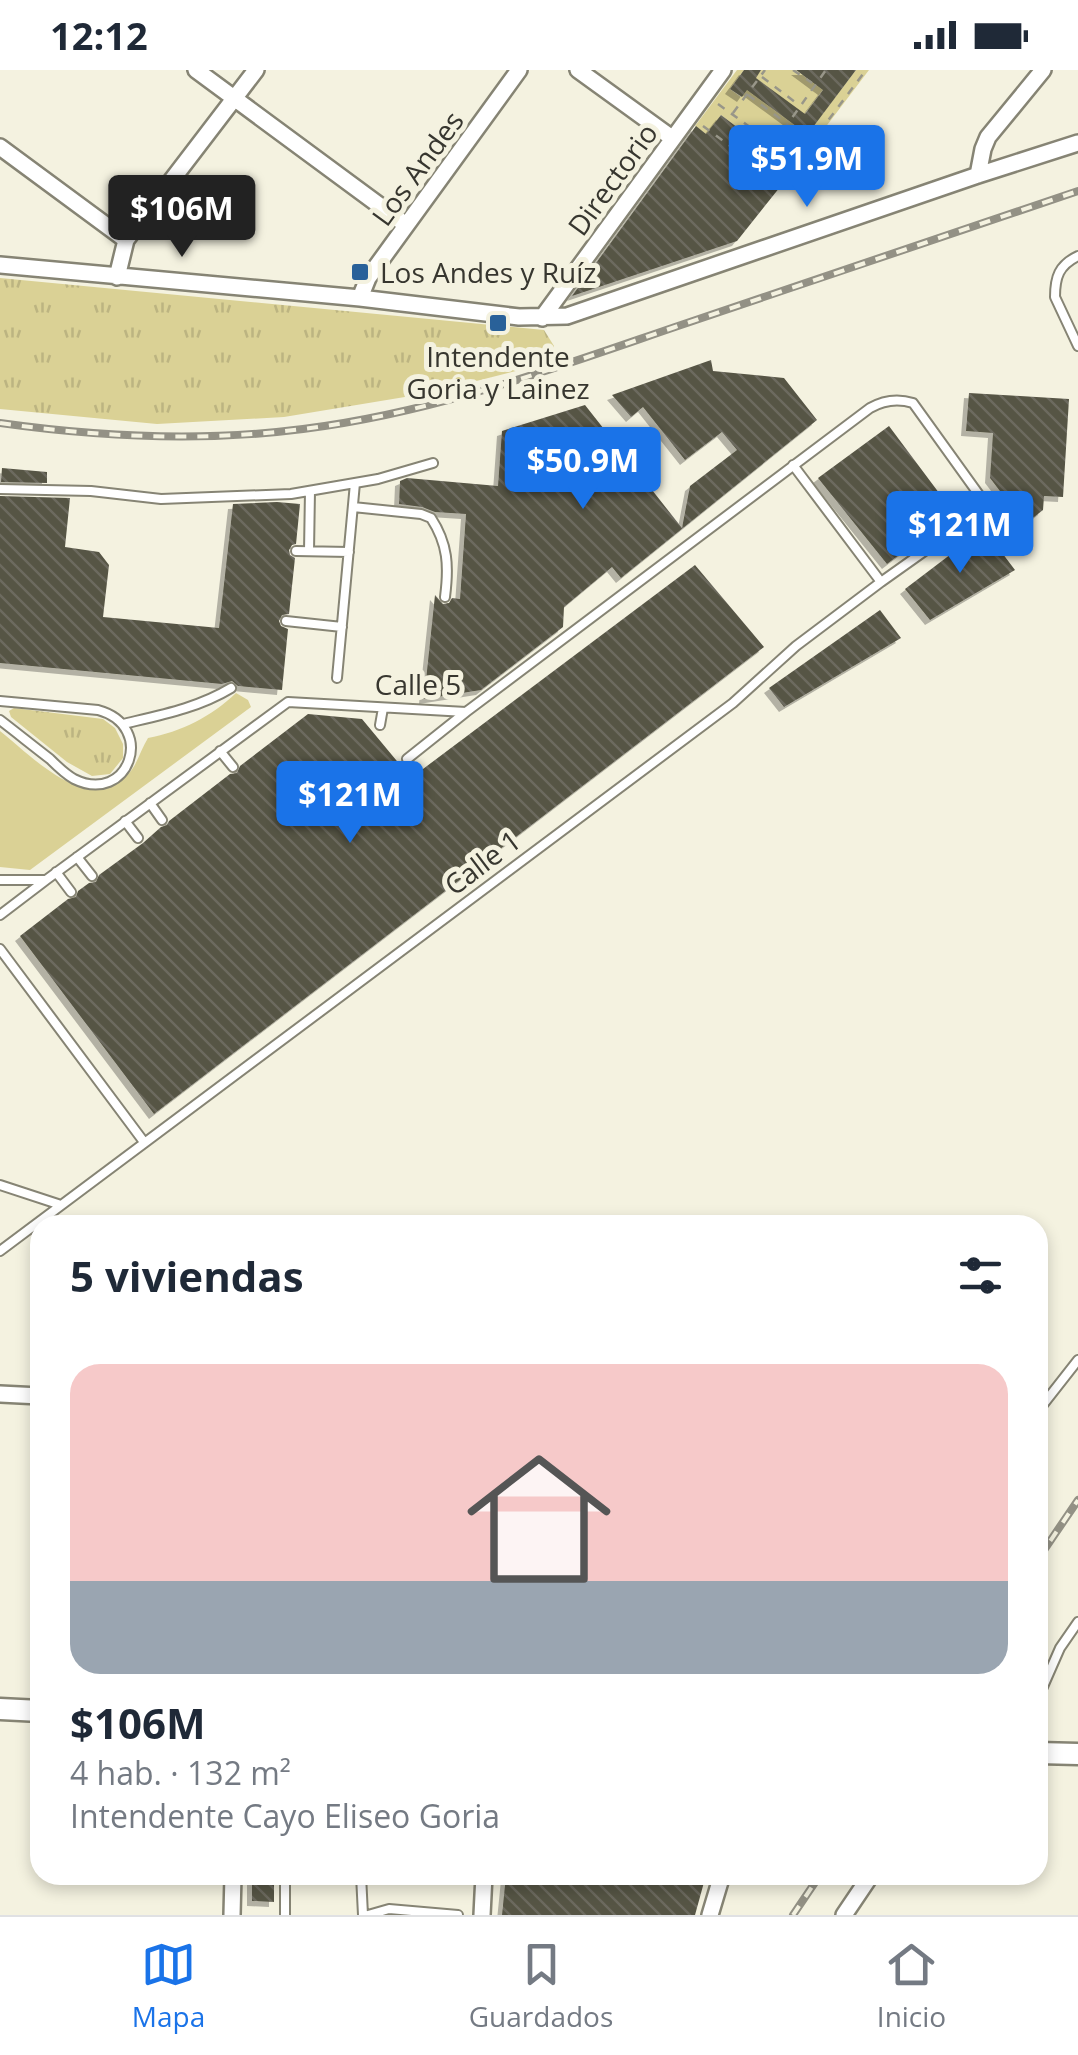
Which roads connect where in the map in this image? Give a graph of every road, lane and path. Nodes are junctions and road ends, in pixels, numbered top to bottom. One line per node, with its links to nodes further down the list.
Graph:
1 (196, 70): 15 (street)
2 (256, 70): 15 (street)
3 (520, 70): 26 (street, Los Andes)
4 (578, 70): 20 (street)
5 (723, 70): 13 (street, Directorio)
6 (765, 70): 11 (path)
7 (793, 70): 12 (path)
8 (826, 70): 12 (path)
9 (866, 70): 24 (path)
10 (1043, 70): 25 (street)
11 (761, 76): 14 (path); 16 (path)
12 (815, 85): 16 (path)
13 (705, 94): 17 (path); 18 (street, Directorio)
14 (747, 94): 17 (path); 19 (path)
15 (236, 98): 26 (street); 27 (street)
16 (800, 106): 19 (path)
17 (732, 114): 22 (path)
18 (688, 116): 20 (street, Directorio); 24 (path)
19 (787, 124): 22 (path)
20 (672, 138): 32 (street, Directorio)
21 (1078, 143): 25 (street)
22 (773, 144): 24 (path)
23 (0, 146): 27 (street)
24 (797, 162)
25 (978, 175): 32 (street)
26 (406, 224): 31 (street, Los Andes)
27 (126, 240): 30 (street)
28 (1078, 256): 33 (lane)
29 (0, 266): 30 (street)
30 (116, 277): 31 (street)
31 (360, 298): 32 (street)
32 (542, 318)
33 (1078, 346)
34 (434, 463): 36 (lane)
35 (793, 465): 39 (lane, Calle 5); 45 (lane); 53 (lane, Calle 5)
36 (356, 483): 38 (lane); 40 (lane)
37 (0, 489): 38 (lane)
38 (310, 491): 43 (lane)
39 (988, 506): 41 (lane); 45 (lane, Calle 1)
40 (353, 507): 44 (lane); 46 (lane)
41 (1018, 549)
42 (296, 551): 43 (lane)
43 (309, 551): 44 (lane)
44 (349, 552): 48 (lane)
45 (881, 582): 72 (lane, Calle 1)
46 (444, 596)
47 (286, 621): 48 (lane)
48 (342, 626): 49 (lane)
49 (337, 678)
50 (231, 688): 55 (lane)
51 (0, 701): 55 (lane)
52 (383, 708): 53 (lane, Calle 5); 56 (lane); 57 (lane, Calle 5)
53 (466, 712): 58 (lane)
54 (0, 720): 55 (lane)
55 (123, 724)
56 (380, 725)
57 (220, 751): 59 (lane); 60 (lane, Calle 5)
58 (407, 759)
59 (232, 768)
60 (150, 803): 61 (lane); 62 (lane, Calle 5)
61 (162, 820)
62 (126, 821): 63 (lane); 64 (lane, Calle 5)
63 (138, 838)
64 (77, 857): 65 (lane, Calle 5); 66 (lane)
65 (56, 872): 68 (lane, Calle 5); 69 (lane)
66 (92, 876)
67 (0, 880): 68 (lane)
68 (46, 880): 70 (lane, Calle 5)
69 (71, 892)
70 (0, 915)
71 (0, 950): 72 (lane)
72 (144, 1142): 74 (lane, Calle 1)
73 (0, 1185): 74 (lane)
74 (61, 1205): 75 (lane, Calle 1)
75 (48, 1215)
76 (30, 1228): 77 (lane, Calle 1)
77 (0, 1251)
78 (1078, 1360): 81 (lane)
79 (0, 1394): 80 (street)
80 (30, 1396)
81 (1048, 1398)
82 (1078, 1622): 83 (lane)
83 (1048, 1675)
84 (0, 1709): 85 (street)
85 (30, 1710)
86 (1048, 1752): 87 (street)
87 (1078, 1754)
88 (233, 1885): 95 (street)
89 (285, 1885): 96 (lane)
90 (363, 1885): 97 (lane)
91 (484, 1885): 99 (street)
92 (719, 1885): 100 (street)
93 (866, 1885): 94 (street)
94 (852, 1912)
95 (232, 1915)
96 (285, 1915)
97 (365, 1915): 98 (lane)
98 (458, 1915)
99 (482, 1915)
100 (710, 1915)

